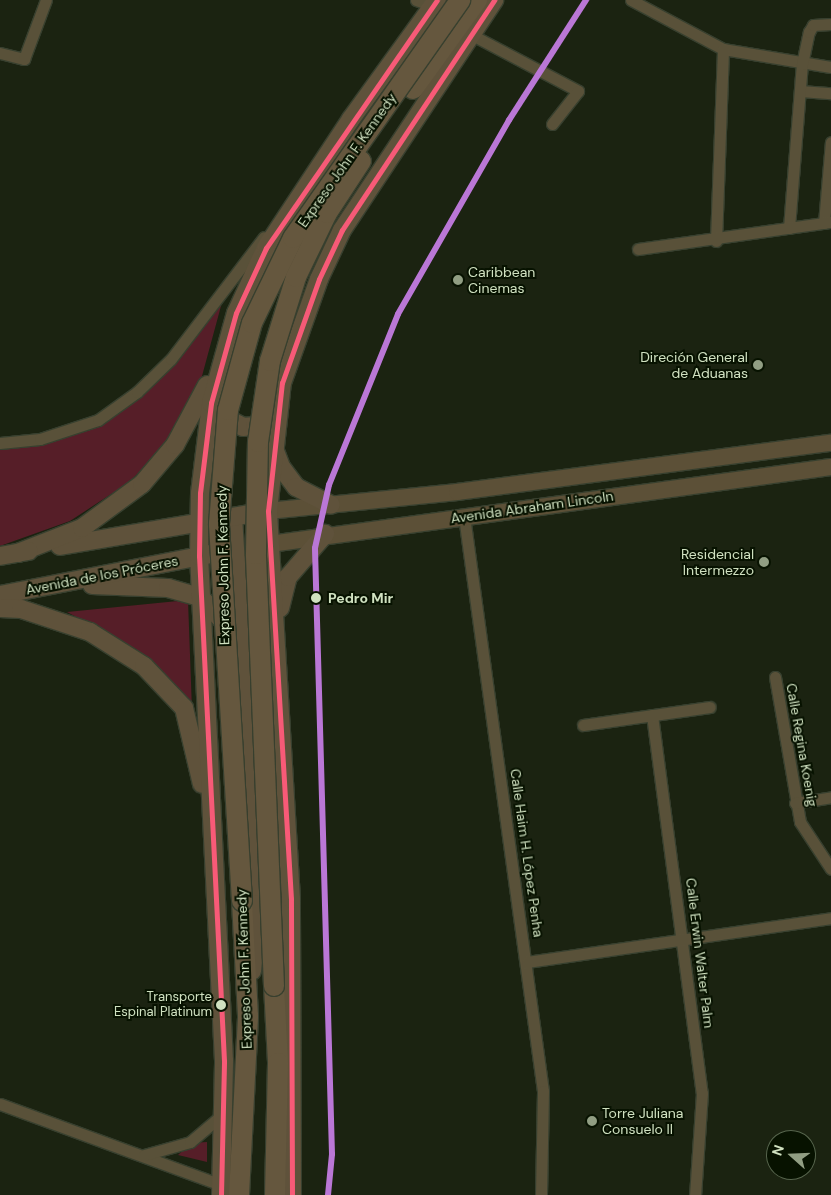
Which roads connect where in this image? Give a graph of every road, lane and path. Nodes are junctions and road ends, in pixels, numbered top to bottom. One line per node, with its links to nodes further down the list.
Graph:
1 (46, 0): 11 (street)
2 (416, 0): 7 (street)
3 (460, 0): 58 (highway, Expreso John F. Kennedy, bridge)
4 (477, 0): 66 (highway, Expreso John F. Kennedy, bridge)
5 (494, 0): 9 (main road)
6 (631, 0): 10 (street)
7 (435, 3): 18 (main road)
8 (831, 24): 12 (street)
9 (472, 35): 16 (street); 24 (main road)
10 (724, 50): 12 (street); 21 (street)
11 (0, 53)
12 (802, 64): 13 (street); 14 (street)
13 (831, 67)
14 (800, 91): 15 (street); 20 (street)
15 (831, 93)
16 (552, 124)
17 (831, 142): 19 (street)
18 (307, 182): 23 (main road); 26 (street)
19 (827, 223): 20 (street)
20 (789, 228): 21 (street)
21 (716, 241): 22 (street)
22 (638, 249)
23 (236, 313): 25 (main road); 38 (main road)
24 (282, 383): 25 (main road); 28 (main road)
25 (215, 386): 34 (main road)
26 (0, 443)
27 (831, 443): 30 (main road, Avenida Abraham Lincoln)
28 (274, 447): 30 (main road); 31 (main road)
29 (831, 467): 32 (main road, Avenida Abraham Lincoln)
30 (331, 505): 31 (main road, Avenida Abraham Lincoln)
31 (268, 511): 33 (main road, Avenida Abraham Lincoln); 36 (main road)
32 (464, 516): 35 (main road, Avenida Abraham Lincoln); 57 (street, Calle Haim H. López Penha)
33 (233, 518): 34 (main road); 37 (main road)
34 (200, 522): 38 (main road); 40 (main road)
35 (326, 534): 36 (main road, Avenida Abraham Lincoln); 45 (main road)
36 (270, 544): 37 (main road, Avenida Abraham Lincoln); 45 (main road)
37 (234, 550): 40 (main road, Avenida de los Próceres); 46 (main road)
38 (18, 553): 39 (main road)
39 (0, 556)
40 (199, 556): 41 (main road, Avenida de los Próceres); 43 (main road)
41 (67, 584): 42 (main road, Avenida de los Próceres); 43 (main road)
42 (0, 595)
43 (200, 597): 46 (main road); 56 (main road)
44 (0, 608): 56 (main road)
45 (276, 641): 67 (main road)
46 (242, 652): 58 (main road)
47 (775, 677): 52 (street, Calle Regina Koenig)
48 (710, 707): 49 (street)
49 (652, 715): 50 (street); 55 (street, Calle Erwin Walter Palm)
50 (583, 725)
51 (831, 797): 52 (street)
52 (795, 803): 53 (street, Calle Regina Koenig)
53 (831, 868)
54 (831, 918): 55 (street)
55 (684, 941): 57 (street); 69 (street, Calle Erwin Walter Palm)
56 (218, 942): 60 (main road)
57 (527, 962): 68 (street, Calle Haim H. López Penha)
58 (248, 1016): 62 (highway, Expreso John F. Kennedy)
59 (0, 1104): 61 (street)
60 (224, 1113): 61 (street); 63 (main road)
61 (144, 1155): 63 (street)
62 (241, 1170): 64 (highway, Expreso John F. Kennedy); 65 (highway)
63 (221, 1190)
64 (239, 1195)
65 (244, 1195)
66 (275, 1195)
67 (292, 1195)
68 (541, 1195)
69 (694, 1195)

